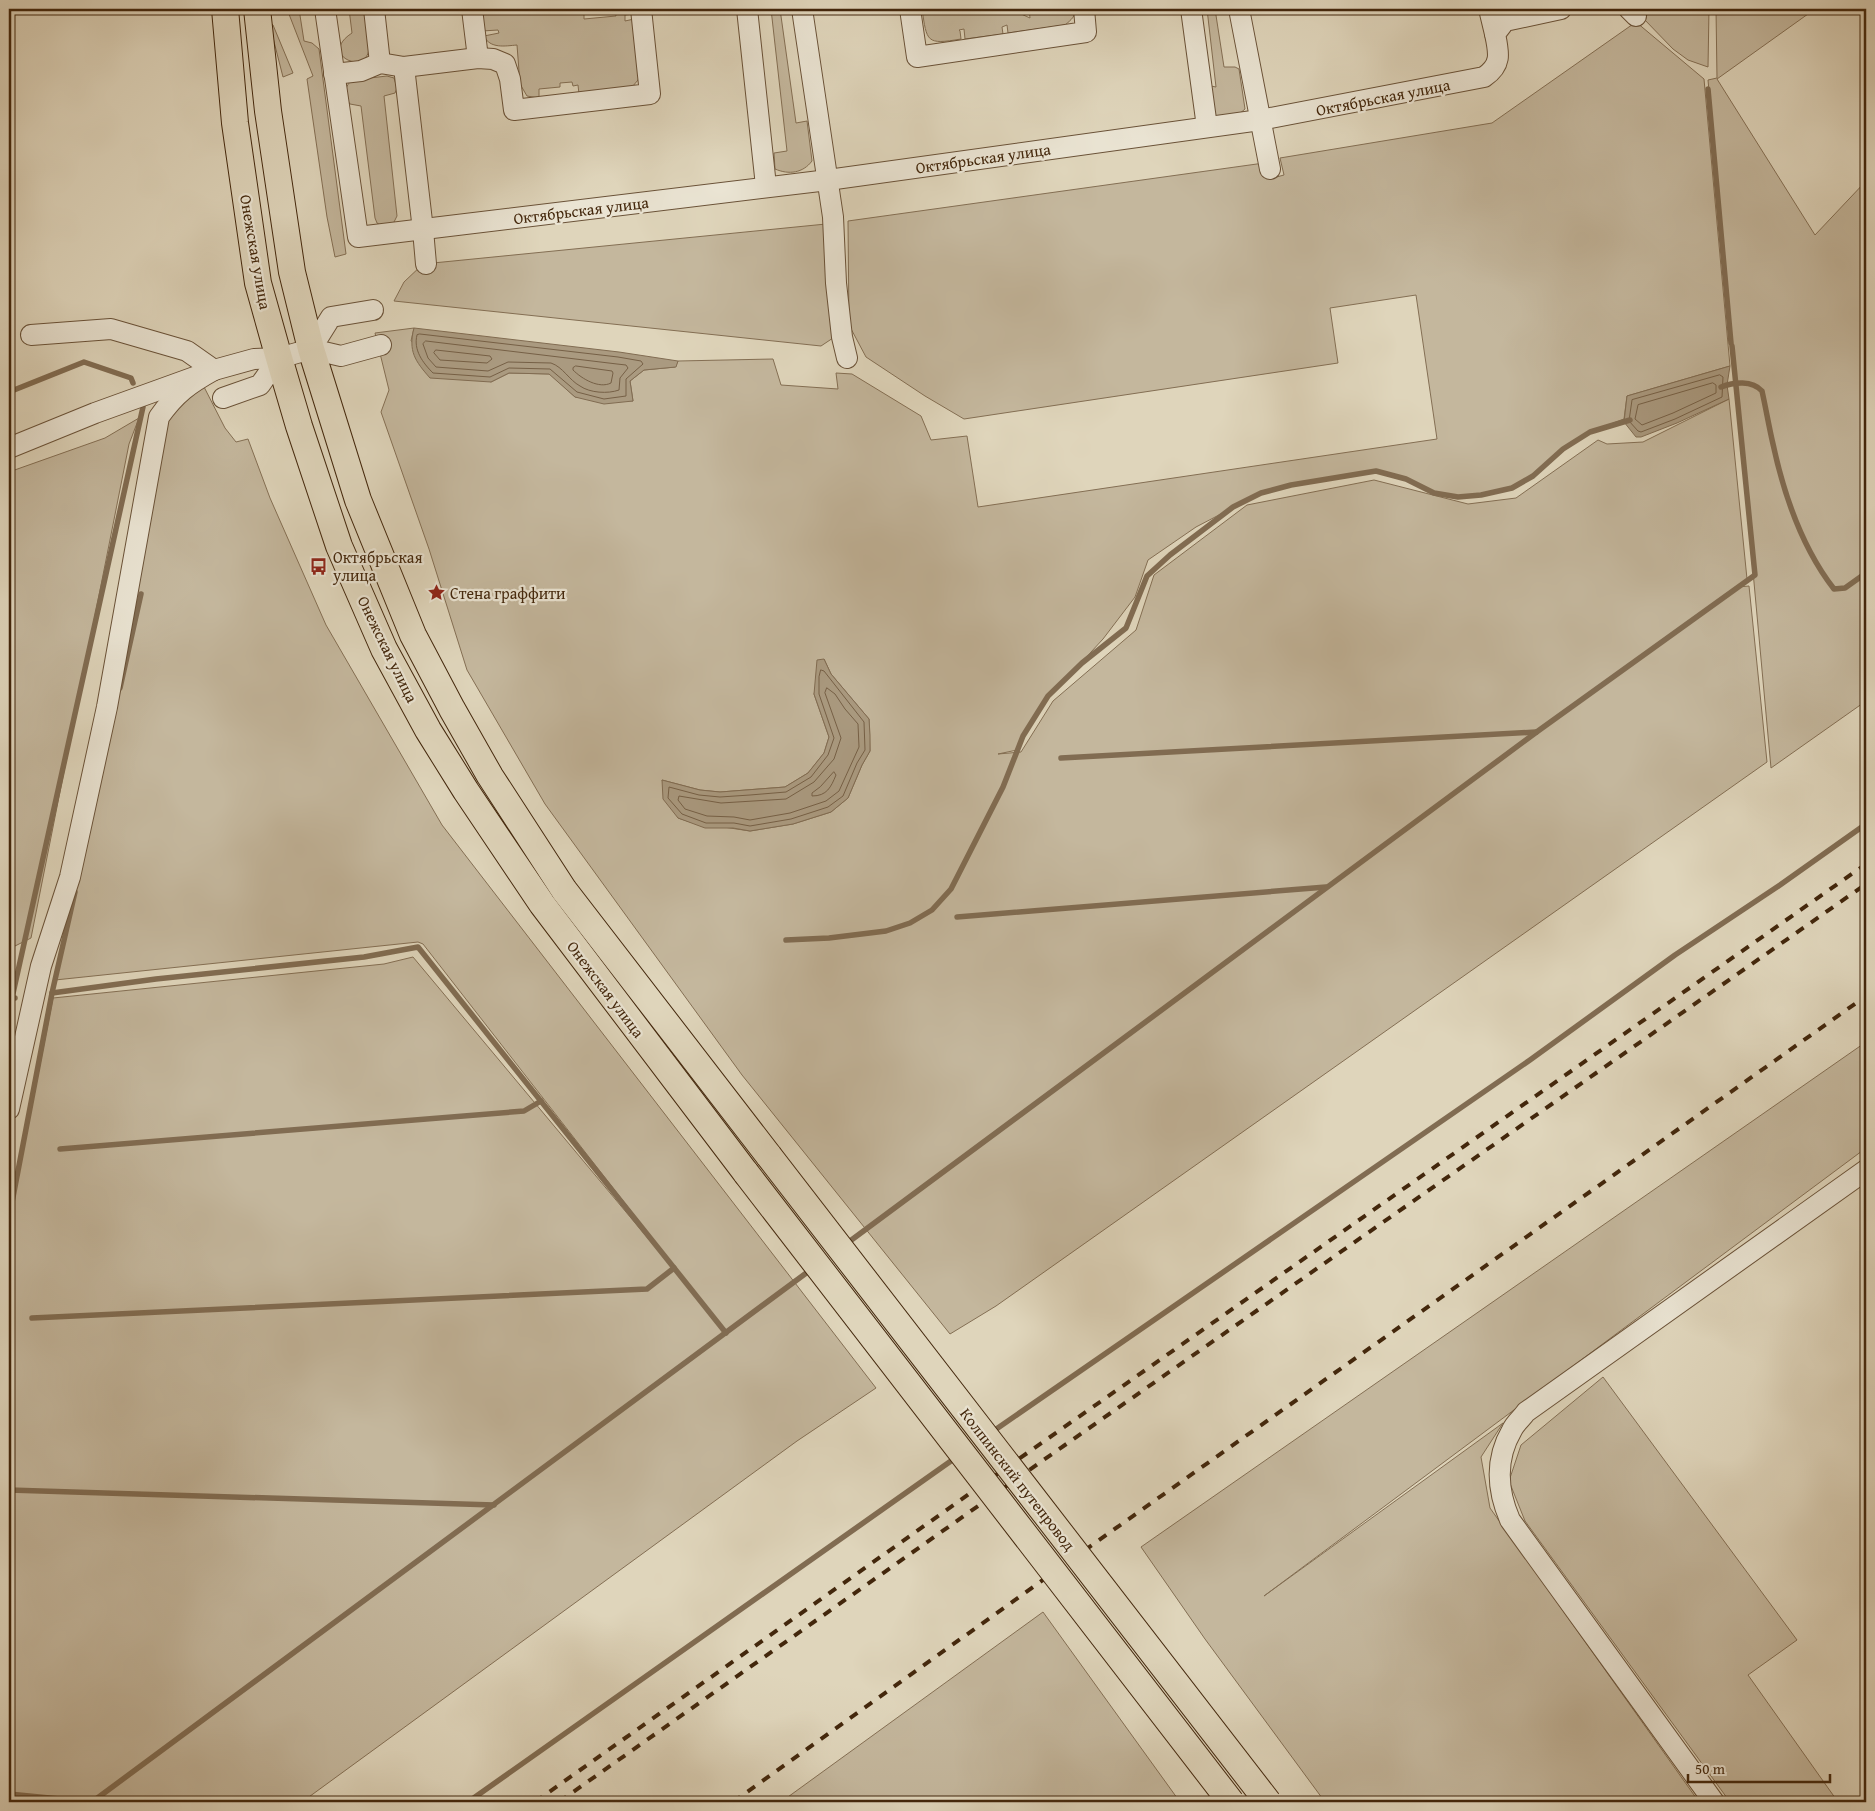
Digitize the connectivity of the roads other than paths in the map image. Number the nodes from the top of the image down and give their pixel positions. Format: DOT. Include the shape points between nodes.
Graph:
graph roads {
  1 [pos="225,9"];
  2 [pos="257,9"];
  3 [pos="325,9"];
  4 [pos="374,9"];
  5 [pos="472,9"];
  6 [pos="641,9"];
  7 [pos="748,9"];
  8 [pos="802,9"];
  9 [pos="910,9"];
  10 [pos="1084,9"];
  11 [pos="1192,9"];
  12 [pos="1239,9"];
  13 [pos="1489,9"];
  14 [pos="1561,9"];
  15 [pos="1496,34"];
  16 [pos="478,58"];
  17 [pos="380,63"];
  18 [pos="404,67"];
  19 [pos="334,74"];
  20 [pos="1260,120"];
  21 [pos="1207,127"];
  22 [pos="1270,169"];
  23 [pos="828,180"];
  24 [pos="766,186"];
  25 [pos="423,230"];
  26 [pos="426,264"];
  27 [pos="372,310"];
  28 [pos="31,334"];
  29 [pos="381,345"];
  30 [pos="311,349"];
  31 [pos="278,358"];
  32 [pos="847,358"];
  33 [pos="214,370"];
  34 [pos="223,398"];
  35 [pos="9,448"];
  36 [pos="9,1109"];
  37 [pos="769,1156"];
  38 [pos="1866,1170"];
  39 [pos="746,1173"];
  40 [pos="1231,1802"];
  41 [pos="1268,1802"];
  42 [pos="1714,1802"];
  1 -- 31 [label="main road, Онежская улица" via="235,123 258,283"];
  2 -- 30 [label="main road, Онежская улица" via="268,111 292,272"];
  3 -- 19 [label="street"];
  4 -- 17 [label="street"];
  5 -- 16 [label="street"];
  6 -- 16 [label="street" via="650,94 514,110 505,64"];
  7 -- 24 [label="street"];
  8 -- 23 [label="street"];
  9 -- 10 [label="street" via="917,57 1086,32"];
  11 -- 21 [label="street"];
  12 -- 20 [label="street"];
  13 -- 15 [label="street, Октябрьская улица"];
  14 -- 15 [label="street" via="1505,21"];
  15 -- 20 [label="street, Октябрьская улица" via="1497,63 1493,71 1484,77"];
  16 -- 18 [label="street"];
  17 -- 18 [label="street"];
  17 -- 19 [label="street" via="361,71"];
  18 -- 25 [label="street"];
  19 -- 25 [label="street, Октябрьская улица" via="358,238"];
  20 -- 21 [label="street, Октябрьская улица"];
  20 -- 22 [label="street"];
  21 -- 23 [label="street, Октябрьская улица"];
  23 -- 24 [label="street, Октябрьская улица"];
  23 -- 32 [label="street" via="836,283"];
  24 -- 25 [label="street, Октябрьская улица"];
  25 -- 26 [label="street"];
  27 -- 30 [label="street" via="331,317"];
  28 -- 33 [label="street" via="111,329 187,351"];
  29 -- 30 [label="street" via="341,356"];
  30 -- 31 [label="street"];
  30 -- 37 [label="main road, Онежская улица" via="358,500 413,635 490,776 564,890"];
  31 -- 33 [label="street" via="254,359"];
  31 -- 34 [label="street" via="260,385"];
  31 -- 39 [label="main road, Онежская улица" via="340,546 384,649 428,730 542,904"];
  33 -- 35 [label="street"];
  33 -- 36 [label="street" via="171,400 159,417 107,707 70,877 41,966"];
  37 -- 41 [label="main road, Колпинский путепровод, bridge"];
  38 -- 42 [label="street" via="1526,1412 1512,1430 1502,1452 1499,1487 1510,1520"];
  39 -- 40 [label="main road, Колпинский путепровод, bridge"];
}
